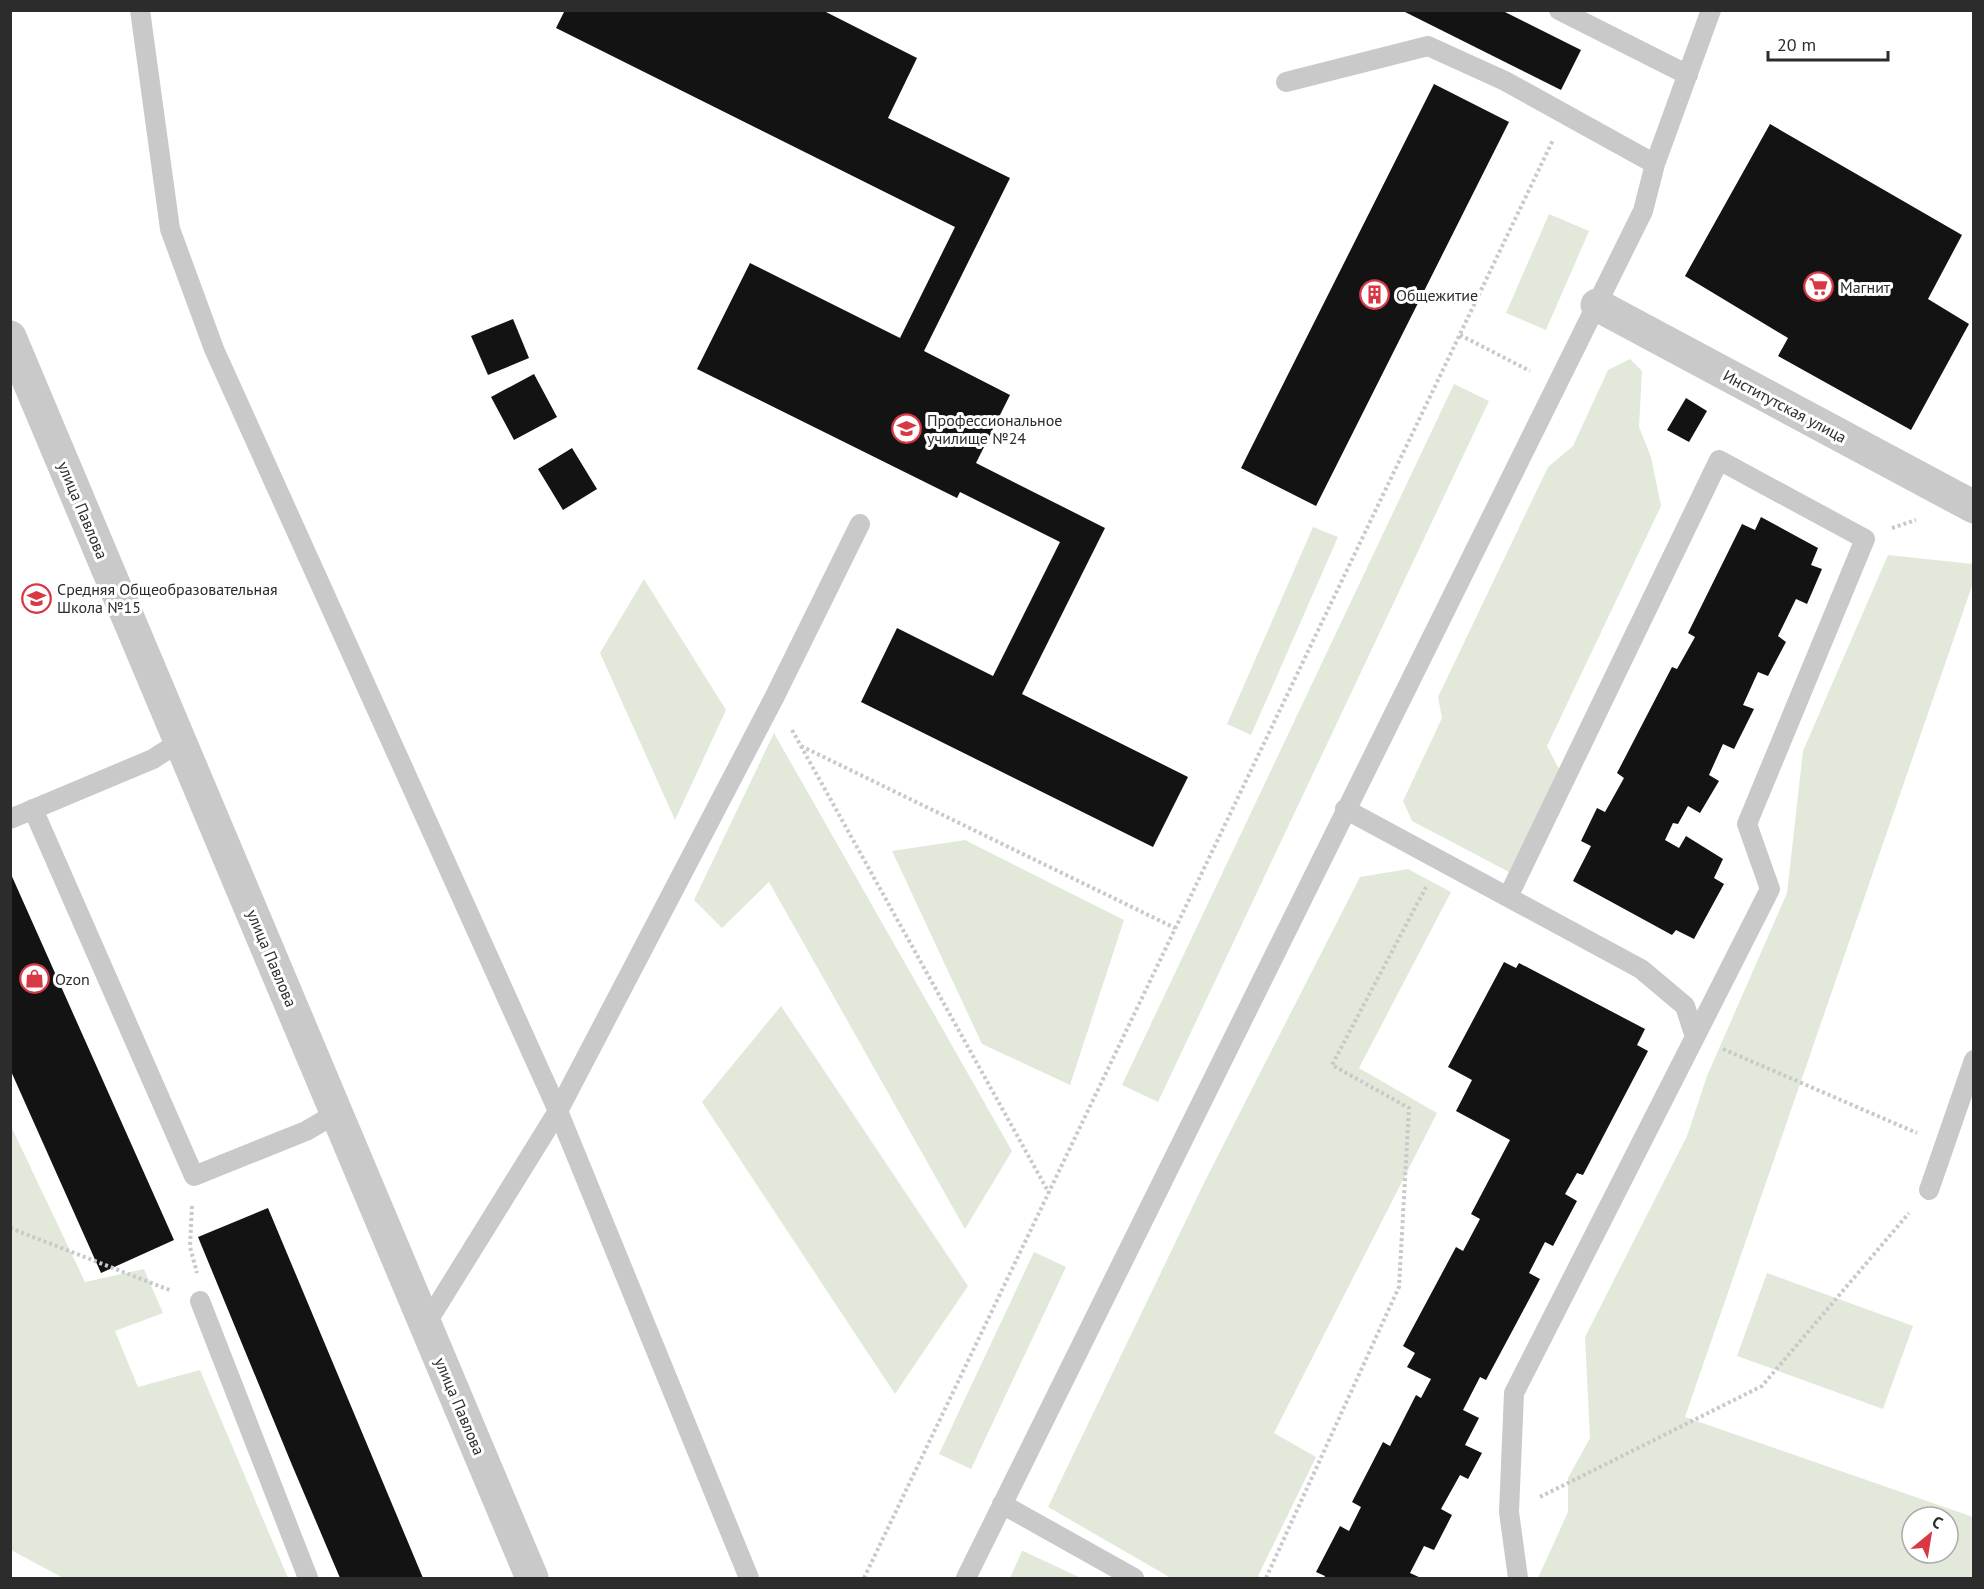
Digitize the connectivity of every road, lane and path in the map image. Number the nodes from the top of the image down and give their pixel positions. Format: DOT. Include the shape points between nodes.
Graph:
graph roads {
  1 [pos="140,10"];
  2 [pos="1558,10"];
  3 [pos="1711,10"];
  4 [pos="1688,75"];
  5 [pos="1286,82"];
  6 [pos="1565,115"];
  7 [pos="1655,164"];
  8 [pos="1597,305"];
  9 [pos="1460,335"];
  10 [pos="10,337"];
  11 [pos="1557,385"];
  12 [pos="1974,507"];
  13 [pos="860,524"];
  14 [pos="774,698"];
  15 [pos="181,741"];
  16 [pos="800,746"];
  17 [pos="33,809"];
  18 [pos="1345,809"];
  19 [pos="10,819"];
  20 [pos="1439,861"];
  21 [pos="1508,897"];
  22 [pos="1175,928"];
  23 [pos="1695,1036"];
  24 [pos="1974,1060"];
  25 [pos="558,1111"];
  26 [pos="337,1113"];
  27 [pos="1945,1146"];
  28 [pos="195,1176"];
  29 [pos="1929,1190"];
  30 [pos="1049,1193"];
  31 [pos="10,1228"];
  32 [pos="197,1273"];
  33 [pos="200,1301"];
  34 [pos="426,1324"];
  35 [pos="1002,1504"];
  36 [pos="1509,1512"];
  37 [pos="308,1578"];
  38 [pos="532,1578"];
  39 [pos="749,1578"];
  40 [pos="864,1578"];
  41 [pos="966,1578"];
  42 [pos="1134,1578"];
  43 [pos="1266,1578"];
  44 [pos="1518,1578"];
  1 -- 25 [label="lane" via="170,229 214,349"];
  2 -- 4 [label="lane"];
  3 -- 4 [label="lane"];
  4 -- 7 [label="lane"];
  5 -- 6 [label="lane" via="1428,46 1505,81"];
  6 -- 7 [label="lane"];
  6 -- 9 [label="path"];
  7 -- 8 [label="lane" via="1643,211"];
  8 -- 11 [label="lane"];
  8 -- 12 [label="street, Институтская улица"];
  9 -- 11 [label="path"];
  9 -- 22 [label="path"];
  10 -- 15 [label="street, улица Павлова"];
  11 -- 18 [label="lane"];
  13 -- 14 [label="lane"];
  14 -- 16 [label="path"];
  14 -- 25 [label="lane"];
  15 -- 17 [label="lane" via="153,759"];
  15 -- 26 [label="street, улица Павлова"];
  16 -- 22 [label="path"];
  16 -- 30 [label="path"];
  17 -- 19 [label="lane"];
  17 -- 28 [label="lane"];
  18 -- 20 [label="lane"];
  18 -- 35 [label="lane"];
  20 -- 21 [label="lane"];
  20 -- 43 [label="path" via="1332,1065 1408,1108 1399,1287"];
  21 -- 23 [label="lane" via="1641,969 1685,1006"];
  21 -- 23 [label="lane" via="1719,460 1865,538 1747,824 1770,889"];
  22 -- 30 [label="path"];
  23 -- 27 [label="path"];
  23 -- 36 [label="lane" via="1514,1393"];
  24 -- 27 [label="lane"];
  25 -- 34 [label="lane"];
  25 -- 39 [label="lane"];
  26 -- 28 [label="lane" via="306,1131"];
  26 -- 34 [label="street, улица Павлова"];
  27 -- 29 [label="lane"];
  28 -- 32 [label="path" via="190,1246"];
  29 -- 36 [label="path" via="1762,1386"];
  30 -- 40 [label="path"];
  31 -- 33 [label="path"];
  33 -- 37 [label="lane"];
  34 -- 38 [label="street, улица Павлова"];
  35 -- 41 [label="lane"];
  35 -- 42 [label="lane"];
  36 -- 44 [label="lane"];
}
